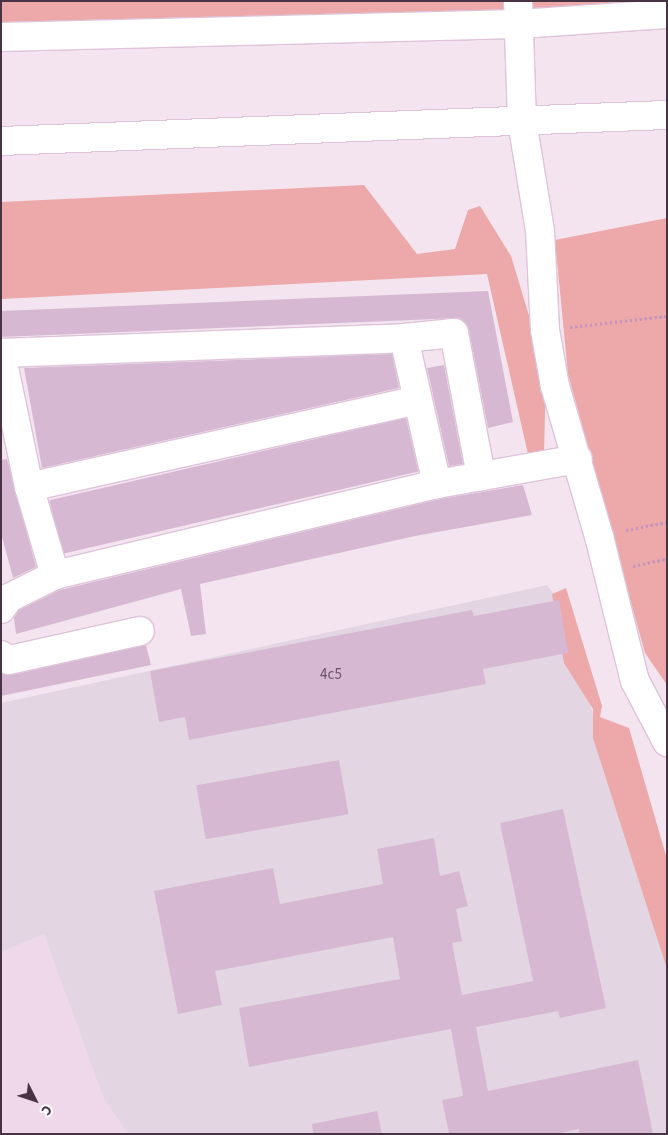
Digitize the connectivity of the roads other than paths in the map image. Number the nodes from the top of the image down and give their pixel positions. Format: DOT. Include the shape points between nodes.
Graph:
graph roads {
  1 [pos="518,12"];
  2 [pos="667,14"];
  3 [pos="1,37"];
  4 [pos="667,115"];
  5 [pos="522,121"];
  6 [pos="1,141"];
  7 [pos="404,338"];
  8 [pos="1,353"];
  9 [pos="417,400"];
  10 [pos="578,459"];
  11 [pos="481,476"];
  12 [pos="436,484"];
  13 [pos="29,488"];
  14 [pos="55,575"];
  15 [pos="1,609"];
  16 [pos="140,631"];
  17 [pos="1,655"];
  18 [pos="667,742"];
  1 -- 2 [label="street"];
  1 -- 3 [label="street"];
  1 -- 5 [label="street"];
  4 -- 5 [label="street"];
  5 -- 6 [label="street"];
  5 -- 10 [label="street" via="540,231 545,330 555,386"];
  7 -- 8 [label="street"];
  7 -- 9 [label="street"];
  7 -- 11 [label="street" via="454,333"];
  8 -- 13 [label="street"];
  9 -- 12 [label="street"];
  9 -- 13 [label="street"];
  10 -- 11 [label="street"];
  10 -- 18 [label="street" via="635,681"];
  11 -- 12 [label="street"];
  12 -- 14 [label="street"];
  13 -- 14 [label="street"];
  14 -- 15 [label="street" via="8,598"];
  16 -- 17 [label="street" via="8,660"];
}
